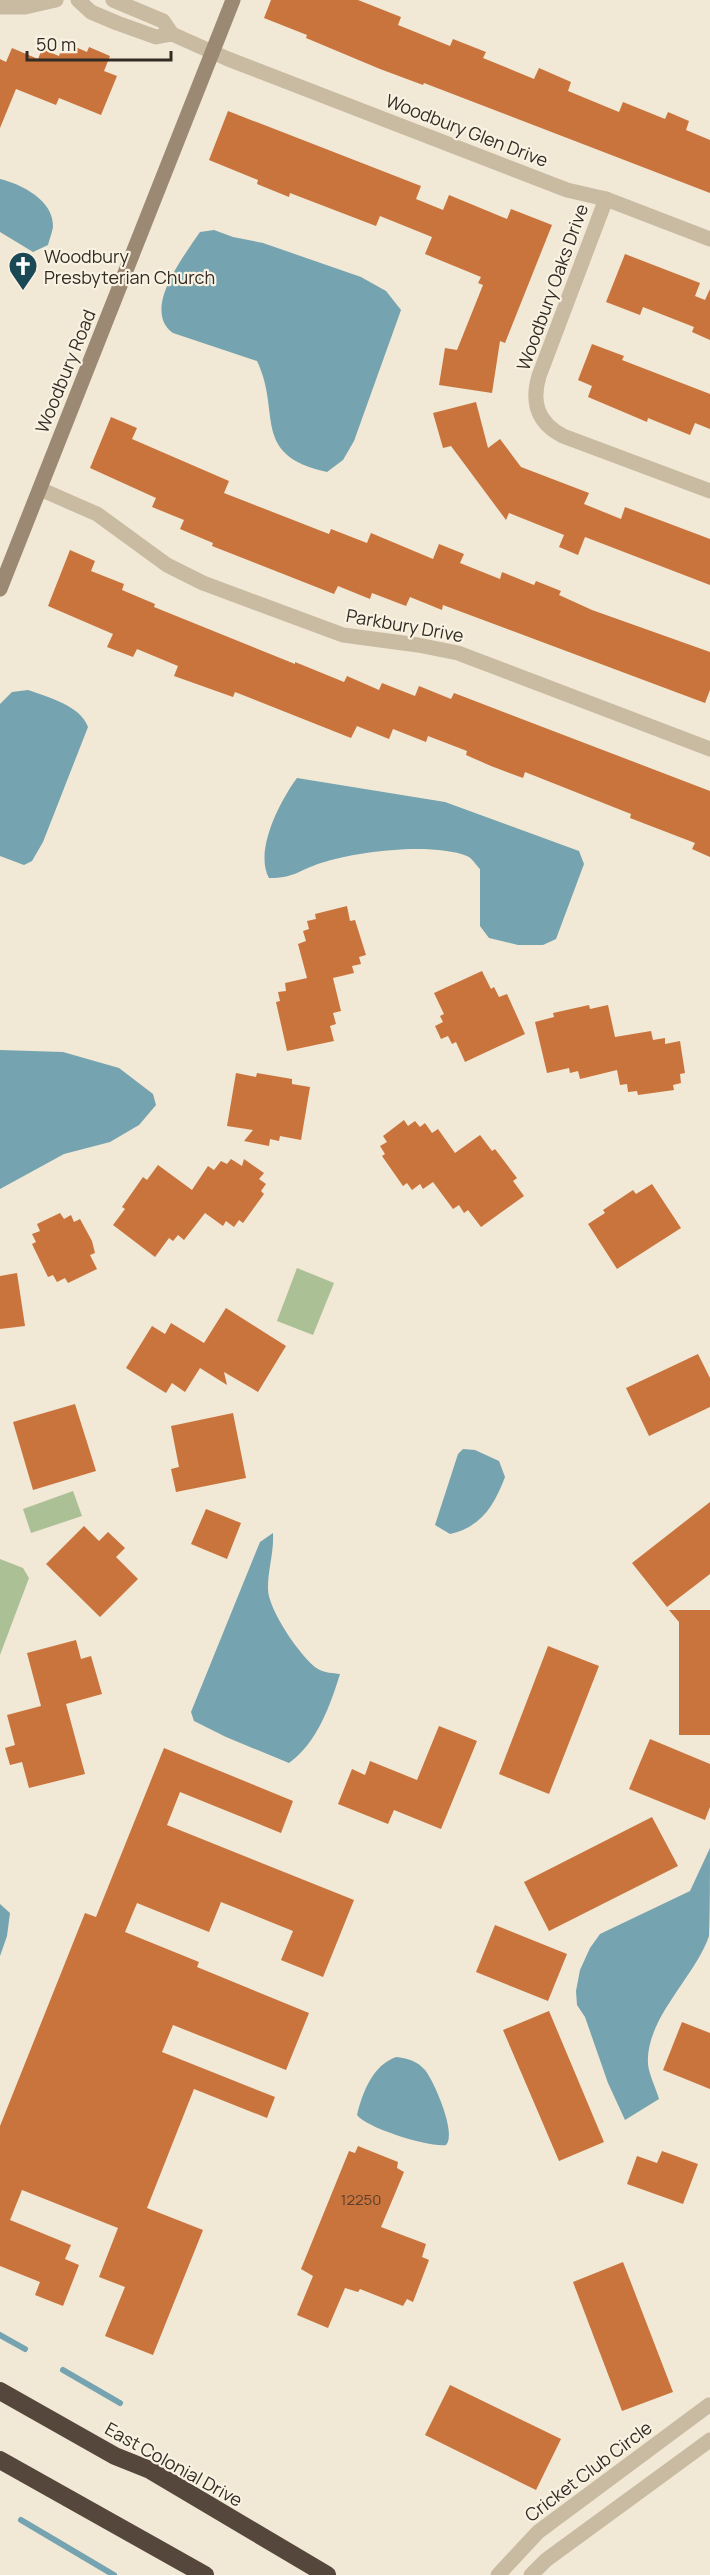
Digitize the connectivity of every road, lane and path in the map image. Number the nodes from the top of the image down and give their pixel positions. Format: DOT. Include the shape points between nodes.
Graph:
graph roads {
  1 [pos="56,0"];
  2 [pos="78,0"];
  3 [pos="113,0"];
  4 [pos="232,0"];
  5 [pos="0,7"];
  6 [pos="172,34"];
  7 [pos="213,52"];
  8 [pos="606,199"];
  9 [pos="710,239"];
  10 [pos="40,489"];
  11 [pos="710,491"];
  12 [pos="0,590"];
  13 [pos="710,749"];
  14 [pos="0,2391"];
  15 [pos="710,2405"];
  16 [pos="710,2440"];
  17 [pos="0,2460"];
  18 [pos="205,2575"];
  19 [pos="327,2575"];
  20 [pos="498,2575"];
  21 [pos="531,2575"];
  1 -- 5 [label="street" via="25,7"];
  2 -- 6 [label="street" via="99,16 149,35"];
  3 -- 6 [label="street" via="163,21"];
  4 -- 7 [label="street, Woodbury Road"];
  6 -- 7 [label="street, Woodbury Glen Drive"];
  7 -- 8 [label="street, Woodbury Glen Drive" via="567,190"];
  7 -- 10 [label="street, Woodbury Road"];
  8 -- 9 [label="street, Woodbury Glen Drive"];
  8 -- 11 [label="street, Woodbury Oaks Drive" via="539,376 537,409 547,425 563,436"];
  10 -- 12 [label="street, Woodbury Road"];
  10 -- 13 [label="street, Parkbury Drive" via="97,514 167,565 203,583 343,635 439,648 477,659"];
  14 -- 19 [label="highway, East Colonial Drive" via="115,2456 150,2470"];
  15 -- 20 [label="street, Cricket Club Circle" via="538,2532"];
  16 -- 21 [label="street"];
  17 -- 18 [label="highway"];
}
